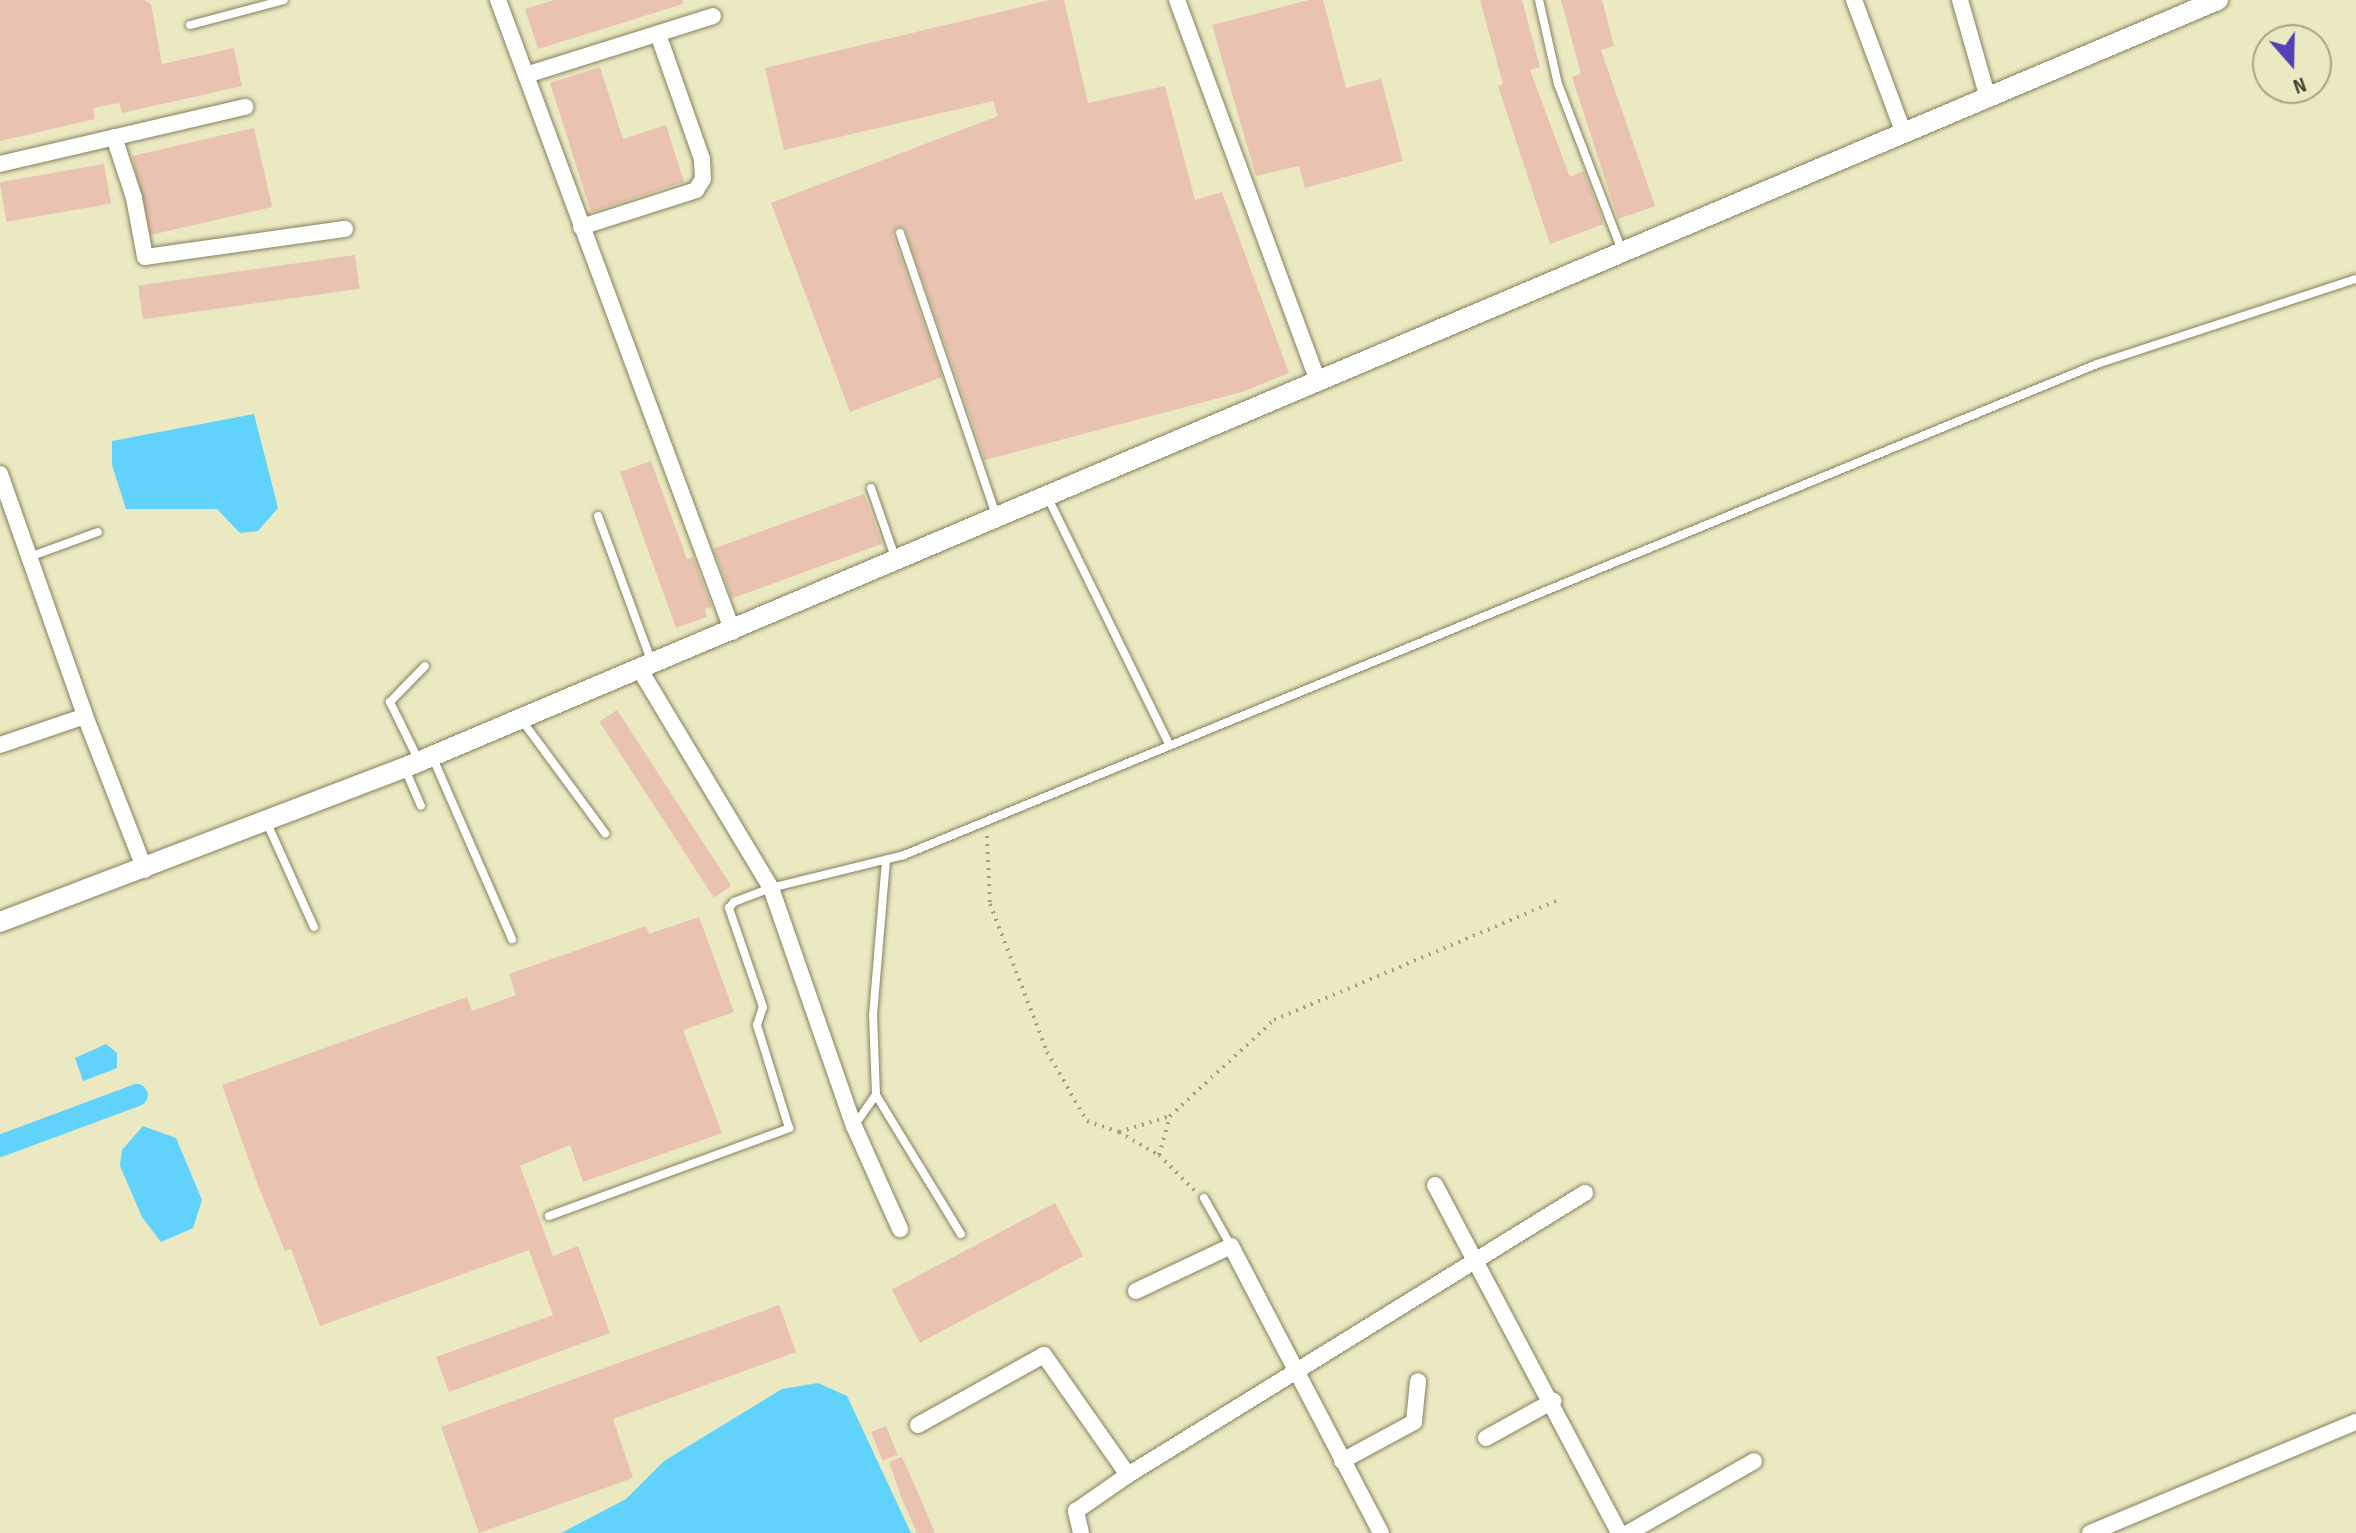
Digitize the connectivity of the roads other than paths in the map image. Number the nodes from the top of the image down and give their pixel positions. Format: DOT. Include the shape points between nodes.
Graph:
graph roads {
  1 [pos="284,0"];
  2 [pos="498,0"];
  3 [pos="1177,0"];
  4 [pos="1539,0"];
  5 [pos="1854,0"];
  6 [pos="1960,0"];
  7 [pos="2218,0"];
  8 [pos="713,16"];
  9 [pos="190,25"];
  10 [pos="658,34"];
  11 [pos="526,75"];
  12 [pos="1988,98"];
  13 [pos="245,107"];
  14 [pos="1904,134"];
  15 [pos="114,137"];
  16 [pos="0,164"];
  17 [pos="581,227"];
  18 [pos="345,229"];
  19 [pos="900,233"];
  20 [pos="1623,253"];
  21 [pos="2356,279"];
  22 [pos="1319,383"];
  23 [pos="0,474"];
  24 [pos="871,488"];
  25 [pos="1048,498"];
  26 [pos="598,516"];
  27 [pos="997,519"];
  28 [pos="98,532"];
  29 [pos="32,556"];
  30 [pos="896,562"];
  31 [pos="733,632"];
  32 [pos="425,666"];
  33 [pos="646,667"];
  34 [pos="85,716"];
  35 [pos="521,718"];
  36 [pos="1169,744"];
  37 [pos="0,745"];
  38 [pos="419,762"];
  39 [pos="421,806"];
  40 [pos="266,822"];
  41 [pos="605,833"];
  42 [pos="886,860"];
  43 [pos="145,870"];
  44 [pos="771,888"];
  45 [pos="0,922"];
  46 [pos="314,927"];
  47 [pos="512,939"];
  48 [pos="876,1095"];
  49 [pos="854,1126"];
  50 [pos="1435,1185"];
  51 [pos="1585,1193"];
  52 [pos="1204,1198"];
  53 [pos="549,1216"];
  54 [pos="900,1229"];
  55 [pos="961,1234"];
  56 [pos="1231,1246"];
  57 [pos="1472,1260"];
  58 [pos="1136,1291"];
  59 [pos="1296,1370"];
  60 [pos="1418,1381"];
  61 [pos="1553,1401"];
  62 [pos="2356,1422"];
  63 [pos="918,1425"];
  64 [pos="1486,1438"];
  65 [pos="1342,1461"];
  66 [pos="1754,1461"];
  67 [pos="1128,1475"];
  68 [pos="1081,1533"];
  69 [pos="1381,1533"];
  70 [pos="1619,1533"];
  71 [pos="1628,1533"];
  72 [pos="2090,1533"];
  1 -- 9 [label="lane"];
  2 -- 11 [label="street"];
  3 -- 22 [label="street"];
  4 -- 20 [label="lane" via="1558,84"];
  5 -- 14 [label="street"];
  6 -- 12 [label="street"];
  7 -- 12 [label="street"];
  8 -- 10 [label="street"];
  10 -- 11 [label="street"];
  10 -- 17 [label="street" via="702,159 703,179 696,190"];
  11 -- 17 [label="street"];
  12 -- 14 [label="street"];
  13 -- 15 [label="street"];
  14 -- 20 [label="street"];
  15 -- 16 [label="street"];
  15 -- 18 [label="street" via="134,198 145,257"];
  17 -- 31 [label="street"];
  19 -- 27 [label="lane"];
  20 -- 22 [label="street"];
  21 -- 36 [label="lane" via="2097,364"];
  22 -- 25 [label="street"];
  23 -- 29 [label="street"];
  24 -- 30 [label="lane"];
  25 -- 27 [label="street"];
  25 -- 36 [label="lane"];
  26 -- 33 [label="lane"];
  27 -- 30 [label="street"];
  28 -- 29 [label="lane"];
  29 -- 34 [label="street"];
  30 -- 31 [label="street"];
  31 -- 33 [label="street"];
  32 -- 38 [label="lane" via="390,702"];
  33 -- 35 [label="street"];
  33 -- 44 [label="street"];
  34 -- 37 [label="street"];
  34 -- 43 [label="street"];
  35 -- 38 [label="street"];
  35 -- 41 [label="lane"];
  36 -- 42 [label="lane"];
  38 -- 39 [label="lane"];
  38 -- 40 [label="street"];
  38 -- 47 [label="lane"];
  40 -- 43 [label="street"];
  40 -- 46 [label="lane"];
  42 -- 44 [label="lane"];
  42 -- 48 [label="lane" via="873,1015"];
  43 -- 45 [label="street"];
  44 -- 49 [label="street"];
  44 -- 53 [label="lane" via="729,908 763,1007 757,1025 789,1128"];
  48 -- 49 [label="lane"];
  48 -- 55 [label="lane"];
  49 -- 54 [label="street"];
  50 -- 57 [label="street"];
  51 -- 57 [label="street"];
  52 -- 56 [label="lane"];
  56 -- 58 [label="street"];
  56 -- 59 [label="street"];
  57 -- 59 [label="street"];
  57 -- 61 [label="street"];
  59 -- 65 [label="street"];
  59 -- 67 [label="street"];
  60 -- 65 [label="street" via="1414,1422"];
  61 -- 64 [label="street"];
  61 -- 70 [label="street"];
  62 -- 72 [label="street"];
  63 -- 67 [label="street" via="1044,1355"];
  65 -- 69 [label="street"];
  66 -- 71 [label="street"];
  67 -- 68 [label="street" via="1076,1511"];
}
